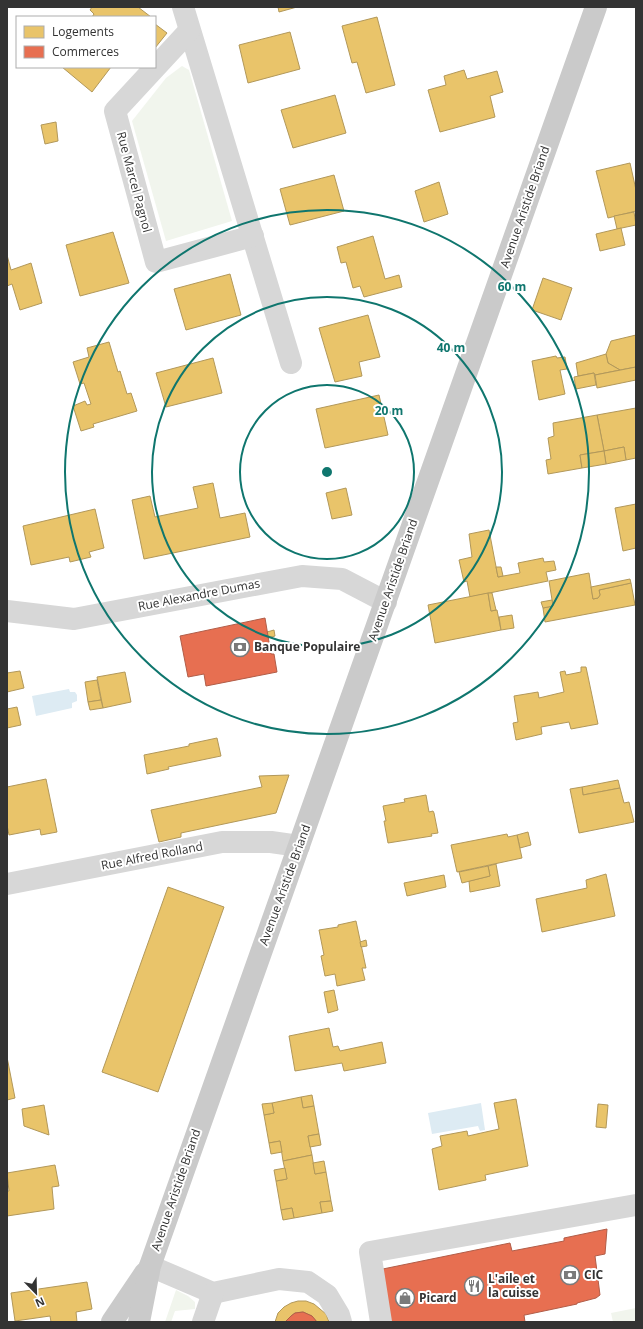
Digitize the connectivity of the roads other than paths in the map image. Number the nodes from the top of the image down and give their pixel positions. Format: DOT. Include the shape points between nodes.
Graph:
graph roads {
  1 [pos="183,7"];
  2 [pos="596,7"];
  3 [pos="190,31"];
  4 [pos="156,67"];
  5 [pos="155,68"];
  6 [pos="253,236"];
  7 [pos="290,363"];
  8 [pos="386,602"];
  9 [pos="7,611"];
  10 [pos="299,846"];
  11 [pos="7,884"];
  12 [pos="636,1205"];
  13 [pos="150,1266"];
  14 [pos="213,1293"];
  15 [pos="112,1322"];
  16 [pos="139,1322"];
  17 [pos="203,1322"];
  18 [pos="341,1322"];
  19 [pos="382,1322"];
  1 -- 3 [label="street"];
  2 -- 8 [label="main road, Avenue Aristide Briand"];
  3 -- 4 [label="street, Rue Marcel Pagnol"];
  3 -- 6 [label="street"];
  5 -- 6 [label="street, Rue Marcel Pagnol" via="115,111 156,262"];
  6 -- 7 [label="street"];
  8 -- 9 [label="street, Rue Alexandre Dumas" via="342,579 302,576 74,619"];
  8 -- 10 [label="main road, Avenue Aristide Briand"];
  10 -- 11 [label="street, Rue Alfred Rolland" via="271,842 222,842"];
  10 -- 13 [label="main road, Avenue Aristide Briand"];
  12 -- 19 [label="street" via="370,1252"];
  13 -- 14 [label="street"];
  13 -- 15 [label="main road, Avenue Aristide Briand"];
  13 -- 16 [label="main road, Avenue Aristide Briand"];
  14 -- 17 [label="street"];
  14 -- 18 [label="street" via="279,1279 308,1282 327,1295"];
}
